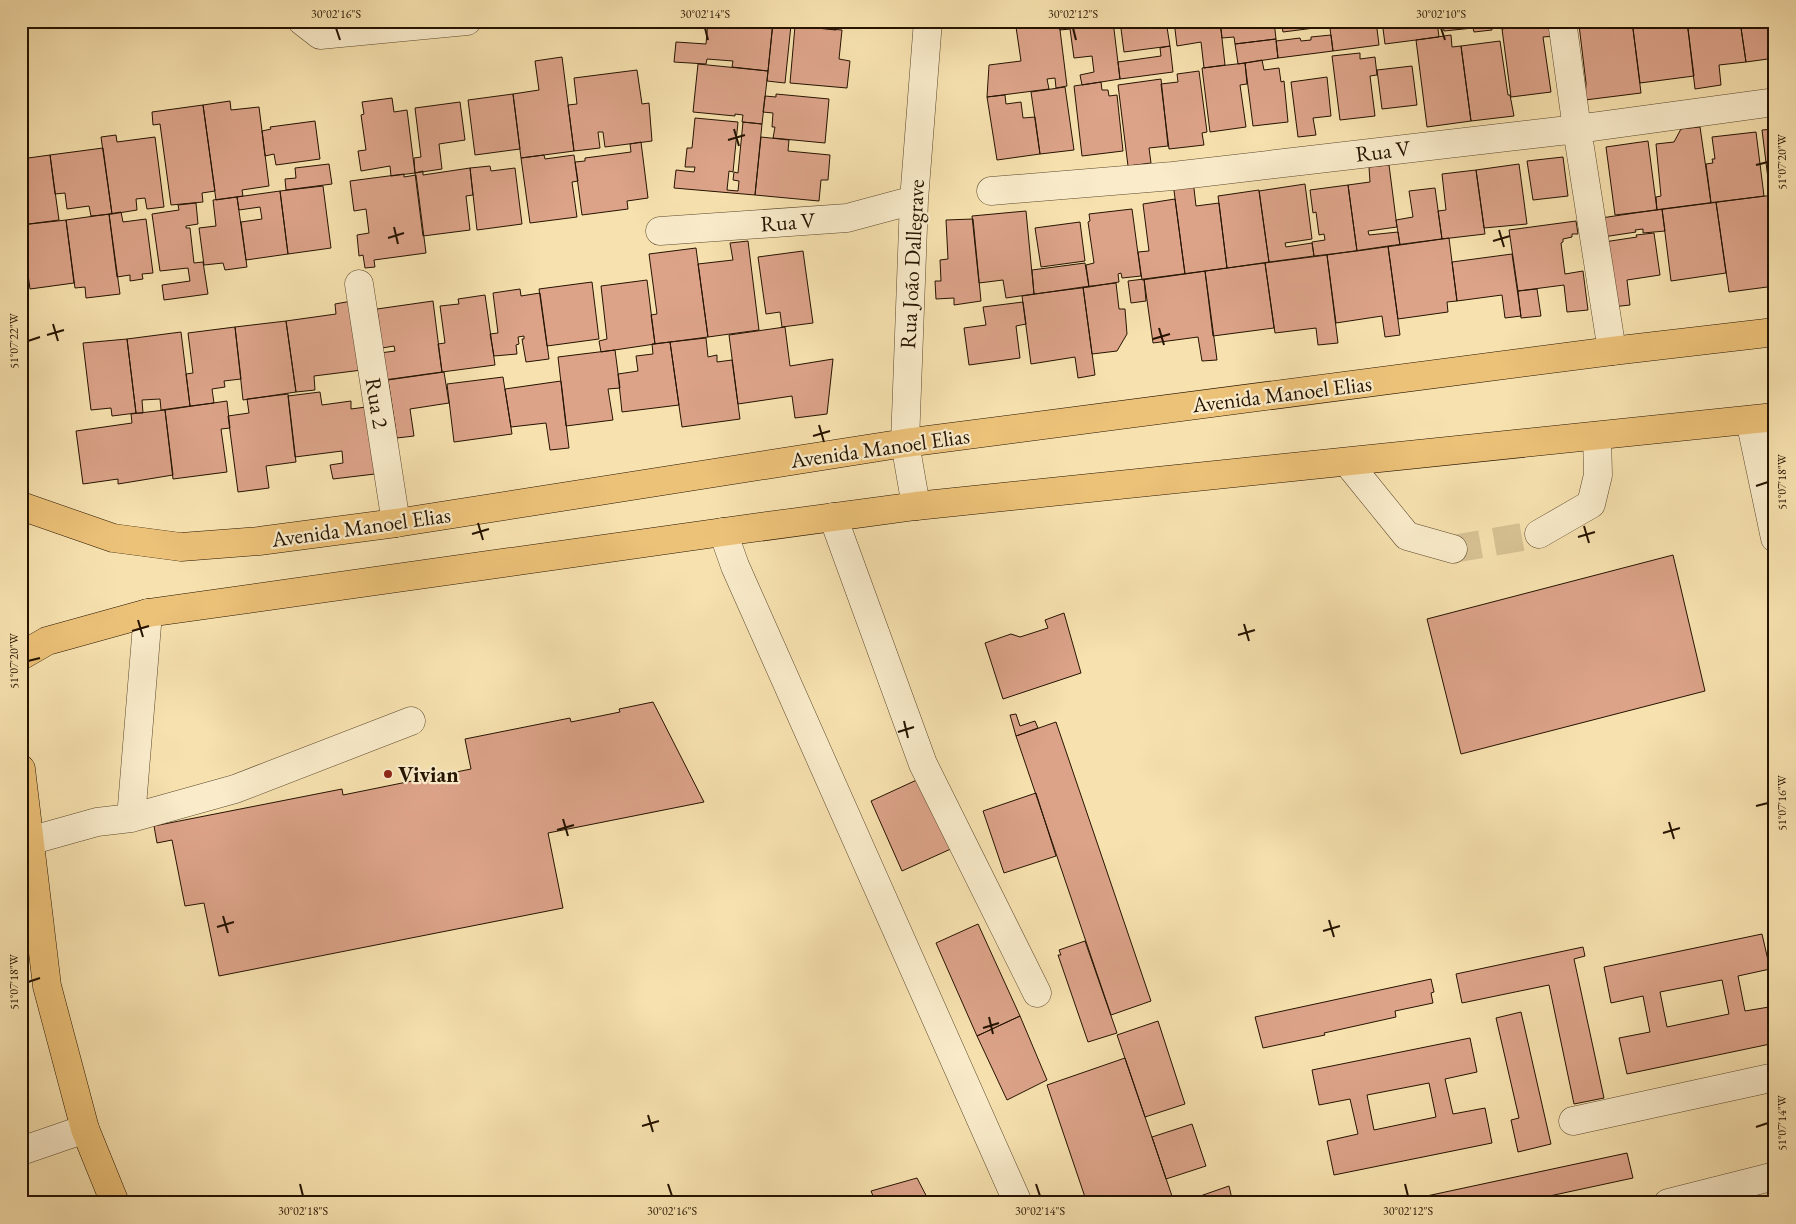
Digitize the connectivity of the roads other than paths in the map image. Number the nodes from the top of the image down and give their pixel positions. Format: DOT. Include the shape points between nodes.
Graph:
graph roads {
  1 [pos="467,21"];
  2 [pos="928,21"];
  3 [pos="1562,21"];
  4 [pos="311,28"];
  5 [pos="1775,102"];
  6 [pos="1577,129"];
  7 [pos="990,192"];
  8 [pos="914,200"];
  9 [pos="660,231"];
  10 [pos="359,284"];
  11 [pos="1775,332"];
  12 [pos="1612,351"];
  13 [pos="1762,418"];
  14 [pos="1597,436"];
  15 [pos="905,443"];
  16 [pos="1347,462"];
  17 [pos="21,506"];
  18 [pos="916,506"];
  19 [pos="833,517"];
  20 [pos="396,523"];
  21 [pos="723,532"];
  22 [pos="1539,534"];
  23 [pos="1775,538"];
  24 [pos="1453,548"];
  25 [pos="148,613"];
  26 [pos="21,656"];
  27 [pos="411,721"];
  28 [pos="21,769"];
  29 [pos="131,818"];
  30 [pos="25,844"];
  31 [pos="21,944"];
  32 [pos="46,986"];
  33 [pos="1037,993"];
  34 [pos="1775,1077"];
  35 [pos="1573,1121"];
  36 [pos="86,1129"];
  37 [pos="21,1151"];
  38 [pos="1775,1176"];
  39 [pos="115,1203"];
  40 [pos="1018,1203"];
  41 [pos="1668,1203"];
  1 -- 4 [label="street"];
  2 -- 8 [label="street, Rua João Dallegrave"];
  3 -- 6 [label="street"];
  5 -- 6 [label="street, Rua V"];
  6 -- 7 [label="street, Rua V" via="1173,176"];
  6 -- 12 [label="street"];
  8 -- 9 [label="street, Rua V" via="847,218"];
  8 -- 15 [label="street, Rua João Dallegrave"];
  10 -- 20 [label="street, Rua 2"];
  11 -- 12 [label="main road, Avenida Manoel Elias"];
  12 -- 15 [label="main road, Avenida Manoel Elias"];
  13 -- 14 [label="main road"];
  13 -- 23 [label="street"];
  14 -- 16 [label="main road"];
  14 -- 22 [label="street" via="1598,475 1591,504"];
  15 -- 18 [label="street, Rua João Dallegrave"];
  15 -- 20 [label="main road, Avenida Manoel Elias"];
  16 -- 18 [label="main road"];
  16 -- 24 [label="street" via="1407,536"];
  17 -- 20 [label="main road, Avenida Manoel Elias" via="113,538 181,547 259,541"];
  18 -- 19 [label="main road"];
  19 -- 21 [label="main road"];
  19 -- 33 [label="street" via="924,764"];
  21 -- 25 [label="main road"];
  21 -- 40 [label="street" via="739,575"];
  25 -- 26 [label="main road" via="48,641"];
  25 -- 29 [label="street"];
  27 -- 29 [label="street" via="235,789"];
  28 -- 30 [label="main road"];
  29 -- 30 [label="street" via="97,822"];
  30 -- 32 [label="main road"];
  31 -- 32 [label="main road"];
  32 -- 36 [label="main road"];
  34 -- 35 [label="street"];
  36 -- 37 [label="street"];
  36 -- 39 [label="main road"];
  38 -- 41 [label="street"];
}
